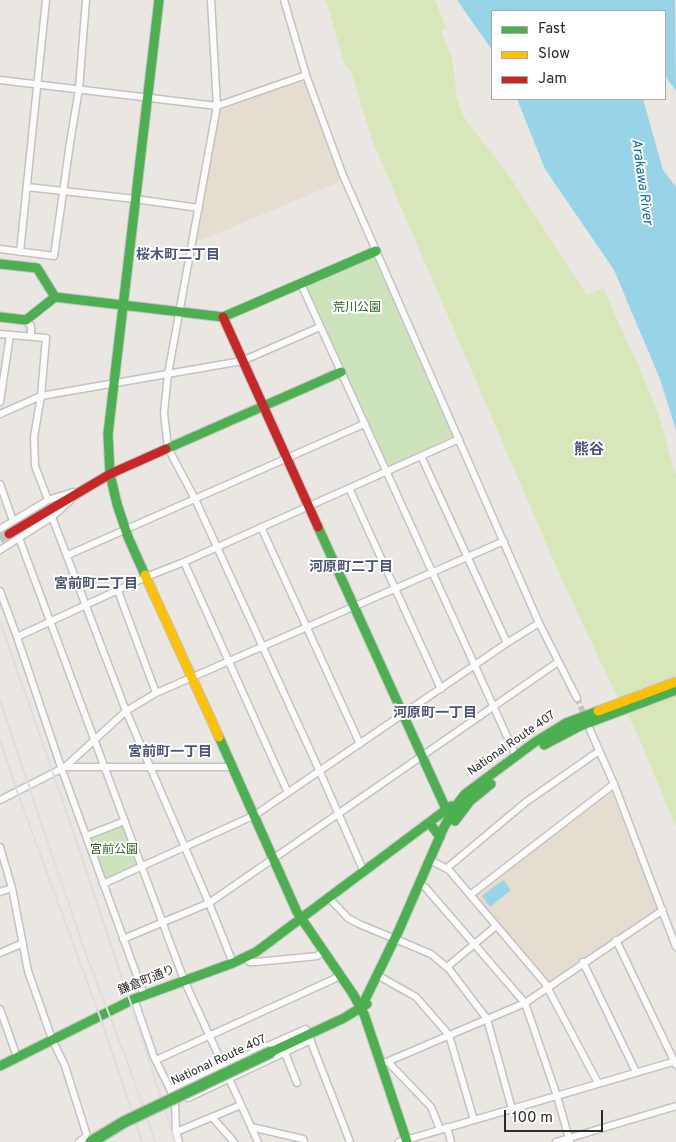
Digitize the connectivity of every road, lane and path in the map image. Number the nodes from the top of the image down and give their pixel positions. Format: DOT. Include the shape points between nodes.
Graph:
graph roads {
  1 [pos="46,0"];
  2 [pos="86,0"];
  3 [pos="159,0"];
  4 [pos="211,0"];
  5 [pos="284,0"];
  6 [pos="306,75"];
  7 [pos="0,80"];
  8 [pos="37,84"];
  9 [pos="79,89"];
  10 [pos="147,98"];
  11 [pos="217,106"];
  12 [pos="27,187"];
  13 [pos="64,191"];
  14 [pos="135,199"];
  15 [pos="199,208"];
  16 [pos="0,249"];
  17 [pos="376,251"];
  18 [pos="20,252"];
  19 [pos="38,254"];
  20 [pos="0,264"];
  21 [pos="37,268"];
  22 [pos="301,284"];
  23 [pos="55,297"];
  24 [pos="122,306"];
  25 [pos="179,313"];
  26 [pos="0,317"];
  27 [pos="223,317"];
  28 [pos="26,320"];
  29 [pos="320,327"];
  30 [pos="0,334"];
  31 [pos="10,335"];
  32 [pos="31,336"];
  33 [pos="242,361"];
  34 [pos="341,372"];
  35 [pos="168,374"];
  36 [pos="113,384"];
  37 [pos="42,396"];
  38 [pos="0,402"];
  39 [pos="262,406"];
  40 [pos="0,414"];
  41 [pos="364,424"];
  42 [pos="459,439"];
  43 [pos="168,448"];
  44 [pos="421,456"];
  45 [pos="286,458"];
  46 [pos="386,471"];
  47 [pos="110,474"];
  48 [pos="0,484"];
  49 [pos="349,488"];
  50 [pos="84,489"];
  51 [pos="195,498"];
  52 [pos="48,500"];
  53 [pos="308,506"];
  54 [pos="52,516"];
  55 [pos="13,521"];
  56 [pos="261,527"];
  57 [pos="126,528"];
  58 [pos="9,534"];
  59 [pos="504,541"];
  60 [pos="217,546"];
  61 [pos="0,550"];
  62 [pos="68,555"];
  63 [pos="468,557"];
  64 [pos="184,562"];
  65 [pos="432,572"];
  66 [pos="146,577"];
  67 [pos="395,588"];
  68 [pos="0,591"];
  69 [pos="118,591"];
  70 [pos="87,605"];
  71 [pos="354,607"];
  72 [pos="51,622"];
  73 [pos="539,623"];
  74 [pos="307,627"];
  75 [pos="17,637"];
  76 [pos="508,643"];
  77 [pos="262,647"];
  78 [pos="228,662"];
  79 [pos="558,662"];
  80 [pos="474,666"];
  81 [pos="192,678"];
  82 [pos="676,682"];
  83 [pos="441,689"];
  84 [pos="676,690"];
  85 [pos="156,694"];
  86 [pos="577,698"];
  87 [pos="492,707"];
  88 [pos="612,709"];
  89 [pos="126,711"];
  90 [pos="403,714"];
  91 [pos="590,730"];
  92 [pos="94,739"];
  93 [pos="360,744"];
  94 [pos="600,751"];
  95 [pos="530,754"];
  96 [pos="421,755"];
  97 [pos="516,756"];
  98 [pos="232,765"];
  99 [pos="105,767"];
  100 [pos="150,767"];
  101 [pos="63,768"];
  102 [pos="320,772"];
  103 [pos="614,784"];
  104 [pos="288,793"];
  105 [pos="0,800"];
  106 [pos="452,811"];
  107 [pos="337,814"];
  108 [pos="255,815"];
  109 [pos="125,821"];
  110 [pos="427,827"];
  111 [pos="86,836"];
  112 [pos="440,837"];
  113 [pos="0,847"];
  114 [pos="184,847"];
  115 [pos="1,856"];
  116 [pos="274,858"];
  117 [pos="433,861"];
  118 [pos="142,866"];
  119 [pos="447,868"];
  120 [pos="364,872"];
  121 [pos="103,884"];
  122 [pos="422,886"];
  123 [pos="12,888"];
  124 [pos="0,892"];
  125 [pos="470,895"];
  126 [pos="329,898"];
  127 [pos="209,903"];
  128 [pos="663,910"];
  129 [pos="302,919"];
  130 [pos="162,923"];
  131 [pos="496,926"];
  132 [pos="123,939"];
  133 [pos="397,940"];
  134 [pos="616,940"];
  135 [pos="23,943"];
  136 [pos="474,944"];
  137 [pos="676,947"];
  138 [pos="324,951"];
  139 [pos="0,953"];
  140 [pos="246,957"];
  141 [pos="583,962"];
  142 [pos="232,963"];
  143 [pos="447,967"];
  144 [pos="340,975"];
  145 [pos="380,977"];
  146 [pos="184,980"];
  147 [pos="547,987"];
  148 [pos="139,997"];
  149 [pos="525,1003"];
  150 [pos="361,1008"];
  151 [pos="0,1010"];
  152 [pos="487,1019"];
  153 [pos="449,1035"];
  154 [pos="209,1036"];
  155 [pos="310,1037"];
  156 [pos="52,1039"];
  157 [pos="285,1053"];
  158 [pos="17,1057"];
  159 [pos="156,1060"];
  160 [pos="385,1063"];
  161 [pos="676,1063"];
  162 [pos="0,1066"];
  163 [pos="223,1066"];
  164 [pos="636,1072"];
  165 [pos="229,1079"];
  166 [pos="297,1083"];
  167 [pos="598,1083"];
  168 [pos="170,1089"];
  169 [pos="557,1096"];
  170 [pos="175,1104"];
  171 [pos="241,1105"];
  172 [pos="676,1106"];
  173 [pos="512,1109"];
  174 [pos="212,1117"];
  175 [pos="474,1120"];
  176 [pos="251,1127"];
  177 [pos="443,1128"];
  178 [pos="176,1132"];
  179 [pos="89,1140"];
  180 [pos="569,1140"];
  181 [pos="404,1141"];
  182 [pos="79,1142"];
  183 [pos="179,1142"];
  184 [pos="234,1142"];
  185 [pos="258,1142"];
  186 [pos="304,1142"];
  187 [pos="350,1142"];
  188 [pos="451,1142"];
  189 [pos="556,1142"];
  1 -- 8 [label="street"];
  2 -- 9 [label="street"];
  3 -- 10 [label="main road"];
  4 -- 11 [label="street"];
  5 -- 6 [label="street"];
  6 -- 11 [label="street"];
  6 -- 17 [label="street" via="342,173"];
  7 -- 8 [label="street"];
  8 -- 9 [label="street"];
  8 -- 12 [label="street"];
  9 -- 10 [label="street"];
  9 -- 13 [label="street"];
  10 -- 11 [label="street"];
  10 -- 14 [label="main road"];
  11 -- 15 [label="street"];
  12 -- 13 [label="street"];
  12 -- 18 [label="street"];
  13 -- 14 [label="street"];
  13 -- 19 [label="street" via="54,256"];
  14 -- 15 [label="street"];
  14 -- 24 [label="main road"];
  15 -- 25 [label="street"];
  16 -- 18 [label="street"];
  17 -- 22 [label="main road"];
  17 -- 42 [label="street"];
  18 -- 19 [label="street"];
  19 -- 21 [label="street"];
  20 -- 21 [label="main road"];
  21 -- 23 [label="main road"];
  22 -- 27 [label="main road"];
  22 -- 29 [label="street"];
  23 -- 24 [label="main road"];
  23 -- 28 [label="main road"];
  24 -- 25 [label="main road"];
  24 -- 36 [label="main road"];
  25 -- 27 [label="main road"];
  25 -- 35 [label="street"];
  26 -- 28 [label="main road"];
  27 -- 33 [label="main road"];
  28 -- 32 [label="street" via="32,326"];
  29 -- 33 [label="street"];
  29 -- 34 [label="street"];
  30 -- 31 [label="street"];
  31 -- 32 [label="street"];
  31 -- 38 [label="street"];
  32 -- 37 [label="street" via="46,338"];
  33 -- 35 [label="street"];
  33 -- 39 [label="main road"];
  34 -- 39 [label="main road"];
  34 -- 41 [label="street"];
  35 -- 36 [label="street"];
  35 -- 43 [label="street" via="164,413"];
  36 -- 37 [label="street"];
  36 -- 47 [label="main road" via="108,434"];
  37 -- 40 [label="street"];
  37 -- 52 [label="street" via="34,437 35,466"];
  39 -- 43 [label="main road"];
  39 -- 45 [label="main road"];
  41 -- 45 [label="street"];
  41 -- 46 [label="street"];
  42 -- 44 [label="street"];
  42 -- 59 [label="street"];
  43 -- 47 [label="main road"];
  43 -- 51 [label="street"];
  44 -- 46 [label="street"];
  44 -- 63 [label="street"];
  45 -- 51 [label="street"];
  45 -- 53 [label="main road"];
  46 -- 49 [label="street"];
  46 -- 65 [label="street"];
  47 -- 50 [label="main road"];
  47 -- 57 [label="main road"];
  48 -- 55 [label="street"];
  49 -- 53 [label="street"];
  49 -- 67 [label="street"];
  50 -- 52 [label="street"];
  50 -- 54 [label="street"];
  50 -- 58 [label="main road"];
  51 -- 57 [label="street"];
  51 -- 60 [label="street"];
  52 -- 55 [label="street"];
  53 -- 56 [label="street"];
  53 -- 71 [label="main road"];
  54 -- 58 [label="street"];
  54 -- 62 [label="street"];
  55 -- 58 [label="street"];
  56 -- 60 [label="street"];
  56 -- 74 [label="street"];
  57 -- 62 [label="street"];
  57 -- 66 [label="main road"];
  58 -- 61 [label="street"];
  58 -- 72 [label="street"];
  59 -- 63 [label="street"];
  59 -- 73 [label="street"];
  60 -- 64 [label="street"];
  60 -- 77 [label="street"];
  62 -- 70 [label="street"];
  63 -- 65 [label="street"];
  63 -- 76 [label="street"];
  64 -- 66 [label="street"];
  64 -- 78 [label="street"];
  65 -- 67 [label="street"];
  65 -- 80 [label="street"];
  66 -- 69 [label="street"];
  66 -- 81 [label="main road"];
  67 -- 71 [label="street"];
  67 -- 83 [label="street"];
  68 -- 75 [label="street"];
  69 -- 70 [label="street"];
  69 -- 85 [label="street"];
  70 -- 72 [label="street"];
  70 -- 89 [label="street"];
  71 -- 74 [label="street"];
  71 -- 90 [label="main road"];
  72 -- 75 [label="street"];
  72 -- 92 [label="street"];
  73 -- 76 [label="street"];
  73 -- 79 [label="street"];
  74 -- 77 [label="street"];
  74 -- 93 [label="street"];
  75 -- 101 [label="street"];
  76 -- 80 [label="street"];
  77 -- 78 [label="street"];
  77 -- 102 [label="street"];
  78 -- 81 [label="street"];
  78 -- 104 [label="street"];
  79 -- 86 [label="street"];
  79 -- 87 [label="street"];
  80 -- 83 [label="street"];
  80 -- 87 [label="street"];
  81 -- 85 [label="street"];
  81 -- 98 [label="main road"];
  82 -- 88 [label="main road, National Route 407"];
  83 -- 90 [label="street"];
  84 -- 88 [label="main road, National Route 407"];
  85 -- 89 [label="street"];
  87 -- 96 [label="street"];
  87 -- 97 [label="street"];
  88 -- 95 [label="main road, National Route 407"];
  88 -- 97 [label="main road, National Route 407" via="566,723"];
  89 -- 92 [label="street"];
  89 -- 100 [label="street"];
  90 -- 93 [label="street"];
  90 -- 96 [label="main road"];
  91 -- 94 [label="street"];
  92 -- 99 [label="street"];
  92 -- 101 [label="street"];
  93 -- 102 [label="street"];
  94 -- 103 [label="street"];
  94 -- 119 [label="street" via="526,802"];
  95 -- 106 [label="main road"];
  95 -- 106 [label="main road" via="472,799 460,813"];
  96 -- 106 [label="main road"];
  96 -- 107 [label="street"];
  97 -- 106 [label="main road, National Route 407"];
  98 -- 100 [label="street"];
  98 -- 108 [label="main road"];
  99 -- 100 [label="street"];
  99 -- 101 [label="street"];
  99 -- 109 [label="street"];
  100 -- 114 [label="street"];
  101 -- 105 [label="street"];
  101 -- 111 [label="street"];
  102 -- 104 [label="street"];
  102 -- 107 [label="street"];
  103 -- 125 [label="street"];
  103 -- 128 [label="street"];
  104 -- 108 [label="street"];
  106 -- 110 [label="main road, 鎌倉町通り"];
  106 -- 112 [label="main road, National Route 407"];
  106 -- 117 [label="main road, National Route 407"];
  107 -- 116 [label="street"];
  107 -- 120 [label="street"];
  108 -- 114 [label="street"];
  108 -- 116 [label="main road"];
  109 -- 111 [label="street"];
  109 -- 118 [label="street"];
  110 -- 112 [label="main road"];
  110 -- 120 [label="main road, 鎌倉町通り"];
  111 -- 121 [label="street"];
  112 -- 117 [label="main road, National Route 407"];
  113 -- 115 [label="street"];
  114 -- 118 [label="street"];
  114 -- 127 [label="street"];
  115 -- 123 [label="street"];
  116 -- 127 [label="street"];
  116 -- 129 [label="main road"];
  117 -- 119 [label="street"];
  117 -- 122 [label="main road, National Route 407"];
  118 -- 121 [label="street"];
  118 -- 130 [label="street"];
  119 -- 125 [label="street"];
  120 -- 126 [label="main road, 鎌倉町通り"];
  121 -- 132 [label="street"];
  122 -- 133 [label="main road, National Route 407"];
  122 -- 136 [label="street"];
  123 -- 124 [label="street"];
  123 -- 135 [label="street"];
  125 -- 131 [label="street"];
  126 -- 129 [label="main road, 鎌倉町通り"];
  126 -- 133 [label="street" via="348,918"];
  127 -- 130 [label="street"];
  127 -- 142 [label="street"];
  128 -- 134 [label="street"];
  128 -- 137 [label="street"];
  129 -- 138 [label="main road"];
  129 -- 140 [label="main road, 鎌倉町通り"];
  130 -- 132 [label="street"];
  130 -- 146 [label="street"];
  131 -- 136 [label="street"];
  131 -- 147 [label="street"];
  132 -- 148 [label="street"];
  133 -- 143 [label="street" via="431,954"];
  133 -- 145 [label="main road, National Route 407"];
  134 -- 141 [label="street"];
  134 -- 161 [label="street"];
  135 -- 139 [label="street"];
  135 -- 156 [label="street" via="28,971"];
  136 -- 143 [label="street"];
  136 -- 149 [label="street"];
  138 -- 140 [label="street" via="317,956 256,962 249,962"];
  138 -- 144 [label="main road"];
  140 -- 142 [label="main road, 鎌倉町通り"];
  141 -- 147 [label="street"];
  141 -- 164 [label="street"];
  142 -- 146 [label="main road, 鎌倉町通り"];
  143 -- 152 [label="street"];
  144 -- 150 [label="main road"];
  144 -- 154 [label="street"];
  145 -- 150 [label="main road, National Route 407"];
  145 -- 153 [label="street" via="416,996"];
  146 -- 148 [label="main road, 鎌倉町通り"];
  146 -- 154 [label="street"];
  147 -- 149 [label="street"];
  147 -- 167 [label="street"];
  148 -- 156 [label="main road, 鎌倉町通り"];
  148 -- 159 [label="street"];
  149 -- 152 [label="street"];
  149 -- 169 [label="street"];
  150 -- 155 [label="main road, National Route 407"];
  150 -- 160 [label="main road"];
  151 -- 158 [label="street"];
  152 -- 153 [label="street"];
  152 -- 173 [label="street"];
  153 -- 160 [label="street"];
  153 -- 175 [label="street"];
  154 -- 159 [label="street"];
  154 -- 163 [label="street"];
  155 -- 157 [label="street"];
  155 -- 163 [label="street" via="304,1029"];
  155 -- 179 [label="main road, National Route 407, bridge" via="271,1052"];
  155 -- 187 [label="street"];
  156 -- 158 [label="main road, 鎌倉町通り"];
  156 -- 179 [label="street" via="65,1066"];
  157 -- 165 [label="street"];
  157 -- 166 [label="street"];
  158 -- 162 [label="main road, 鎌倉町通り"];
  159 -- 168 [label="street"];
  160 -- 177 [label="street" via="431,1107"];
  160 -- 181 [label="main road"];
  161 -- 164 [label="street"];
  163 -- 165 [label="street"];
  163 -- 168 [label="street"];
  164 -- 167 [label="street"];
  165 -- 170 [label="street"];
  165 -- 171 [label="street"];
  167 -- 169 [label="street"];
  168 -- 170 [label="street"];
  169 -- 173 [label="street"];
  169 -- 180 [label="street"];
  170 -- 178 [label="street"];
  171 -- 174 [label="street"];
  171 -- 176 [label="street"];
  172 -- 180 [label="street"];
  173 -- 175 [label="street"];
  174 -- 178 [label="street"];
  174 -- 184 [label="street"];
  175 -- 177 [label="street"];
  176 -- 185 [label="street"];
  176 -- 186 [label="street" via="303,1139"];
  177 -- 181 [label="street"];
  177 -- 188 [label="street"];
  178 -- 183 [label="street"];
  179 -- 182 [label="street"];
  180 -- 189 [label="street"];
}
